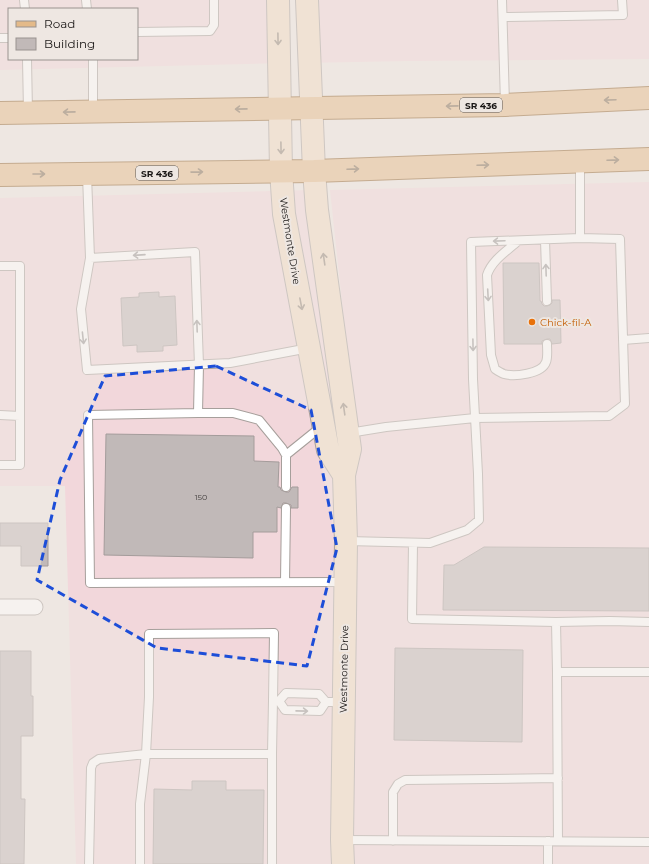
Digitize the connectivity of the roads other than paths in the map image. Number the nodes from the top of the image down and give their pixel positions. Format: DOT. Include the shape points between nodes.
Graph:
graph roads {
  1 [pos="214,0"];
  2 [pos="278,0"];
  3 [pos="307,0"];
  4 [pos="502,0"];
  5 [pos="622,0"];
  6 [pos="503,17"];
  7 [pos="138,32"];
  8 [pos="27,60"];
  9 [pos="94,60"];
  10 [pos="649,98"];
  11 [pos="505,105"];
  12 [pos="312,108"];
  13 [pos="280,109"];
  14 [pos="93,111"];
  15 [pos="28,112"];
  16 [pos="0,113"];
  17 [pos="649,159"];
  18 [pos="580,162"];
  19 [pos="281,171"];
  20 [pos="314,171"];
  21 [pos="87,174"];
  22 [pos="0,175"];
  23 [pos="580,238"];
  24 [pos="545,240"];
  25 [pos="518,241"];
  26 [pos="90,258"];
  27 [pos="0,266"];
  28 [pos="547,300"];
  29 [pos="649,338"];
  30 [pos="623,340"];
  31 [pos="547,344"];
  32 [pos="309,348"];
  33 [pos="199,365"];
  34 [pos="198,413"];
  35 [pos="0,415"];
  36 [pos="20,416"];
  37 [pos="475,418"];
  38 [pos="324,425"];
  39 [pos="348,433"];
  40 [pos="286,455"];
  41 [pos="0,465"];
  42 [pos="344,475"];
  43 [pos="286,487"];
  44 [pos="286,508"];
  45 [pos="346,541"];
  46 [pos="413,543"];
  47 [pos="285,582"];
  48 [pos="346,582"];
  49 [pos="0,607"];
  50 [pos="35,607"];
  51 [pos="556,622"];
  52 [pos="649,622"];
  53 [pos="557,672"];
  54 [pos="649,672"];
  55 [pos="276,700"];
  56 [pos="335,702"];
  57 [pos="146,754"];
  58 [pos="272,754"];
  59 [pos="558,778"];
  60 [pos="342,840"];
  61 [pos="393,841"];
  62 [pos="548,841"];
  63 [pos="558,841"];
  64 [pos="649,842"];
  65 [pos="89,864"];
  66 [pos="140,864"];
  67 [pos="272,864"];
  68 [pos="342,864"];
  69 [pos="548,864"];
  1 -- 7 [label="lane" via="214,26 210,31"];
  2 -- 13 [label="street, Westmonte Drive, one-way"];
  3 -- 12 [label="street, Westmonte Drive"];
  4 -- 6 [label="lane"];
  5 -- 6 [label="lane" via="622,14"];
  6 -- 11 [label="lane"];
  8 -- 15 [label="lane"];
  9 -- 14 [label="lane"];
  10 -- 11 [label="main road, SR 436, one-way"];
  11 -- 12 [label="main road, SR 436, one-way"];
  12 -- 13 [label="main road, SR 436"];
  12 -- 20 [label="street, Westmonte Drive"];
  13 -- 14 [label="main road, SR 436, one-way"];
  13 -- 19 [label="street, Westmonte Drive, one-way"];
  14 -- 15 [label="main road, SR 436, one-way"];
  15 -- 16 [label="main road, SR 436"];
  18 -- 17 [label="main road, SR 436, one-way"];
  20 -- 18 [label="main road, SR 436, one-way"];
  18 -- 23 [label="lane"];
  19 -- 20 [label="main road, SR 436"];
  21 -- 19 [label="main road, SR 436, one-way"];
  19 -- 32 [label="street, Westmonte Drive, one-way" via="284,214"];
  39 -- 20 [label="street, Westmonte Drive, one-way" via="317,210"];
  22 -- 21 [label="main road, SR 436, one-way"];
  21 -- 26 [label="lane"];
  23 -- 24 [label="lane"];
  23 -- 30 [label="lane" via="620,239"];
  24 -- 25 [label="lane"];
  28 -- 24 [label="lane, one-way"];
  25 -- 31 [label="lane, one-way" via="492,265 487,275 491,355 495,369 503,374 512,375 539,370 547,362"];
  25 -- 37 [label="lane, one-way" via="471,242"];
  33 -- 26 [label="lane, one-way" via="195,252"];
  26 -- 33 [label="lane, one-way" via="81,310 87,370"];
  27 -- 36 [label="lane" via="20,266"];
  29 -- 30 [label="lane"];
  30 -- 37 [label="lane" via="625,404 609,416"];
  32 -- 33 [label="lane" via="230,363"];
  32 -- 38 [label="street, Westmonte Drive"];
  33 -- 34 [label="lane"];
  34 -- 40 [label="lane" via="233,413 260,420"];
  34 -- 47 [label="lane" via="88,415 90,583"];
  35 -- 36 [label="lane"];
  36 -- 41 [label="lane" via="20,465"];
  37 -- 39 [label="lane"];
  37 -- 46 [label="lane" via="479,520 467,530 430,543"];
  38 -- 40 [label="lane"];
  38 -- 42 [label="street, Westmonte Drive" via="328,450"];
  39 -- 42 [label="street, Westmonte Drive" via="350,449"];
  40 -- 43 [label="lane"];
  42 -- 45 [label="street, Westmonte Drive"];
  44 -- 47 [label="lane"];
  45 -- 46 [label="lane"];
  45 -- 48 [label="street, Westmonte Drive"];
  46 -- 51 [label="lane" via="412,619"];
  47 -- 48 [label="lane"];
  48 -- 56 [label="street, Westmonte Drive"];
  49 -- 50 [label="street"];
  51 -- 52 [label="lane"];
  51 -- 53 [label="lane"];
  53 -- 54 [label="lane"];
  53 -- 59 [label="lane"];
  55 -- 56 [label="lane" via="286,693 319,694"];
  55 -- 56 [label="lane, one-way" via="285,710 320,711"];
  55 -- 57 [label="lane" via="274,633 149,634"];
  55 -- 58 [label="lane"];
  56 -- 60 [label="street, Westmonte Drive"];
  57 -- 58 [label="lane"];
  57 -- 65 [label="lane" via="99,759 90,768"];
  57 -- 66 [label="lane" via="140,804"];
  58 -- 67 [label="lane"];
  59 -- 61 [label="lane" via="405,780 398,784 393,792"];
  59 -- 63 [label="lane"];
  60 -- 61 [label="lane"];
  60 -- 68 [label="street, Westmonte Drive"];
  61 -- 62 [label="lane"];
  62 -- 63 [label="lane"];
  62 -- 69 [label="lane"];
  63 -- 64 [label="lane"];
}
